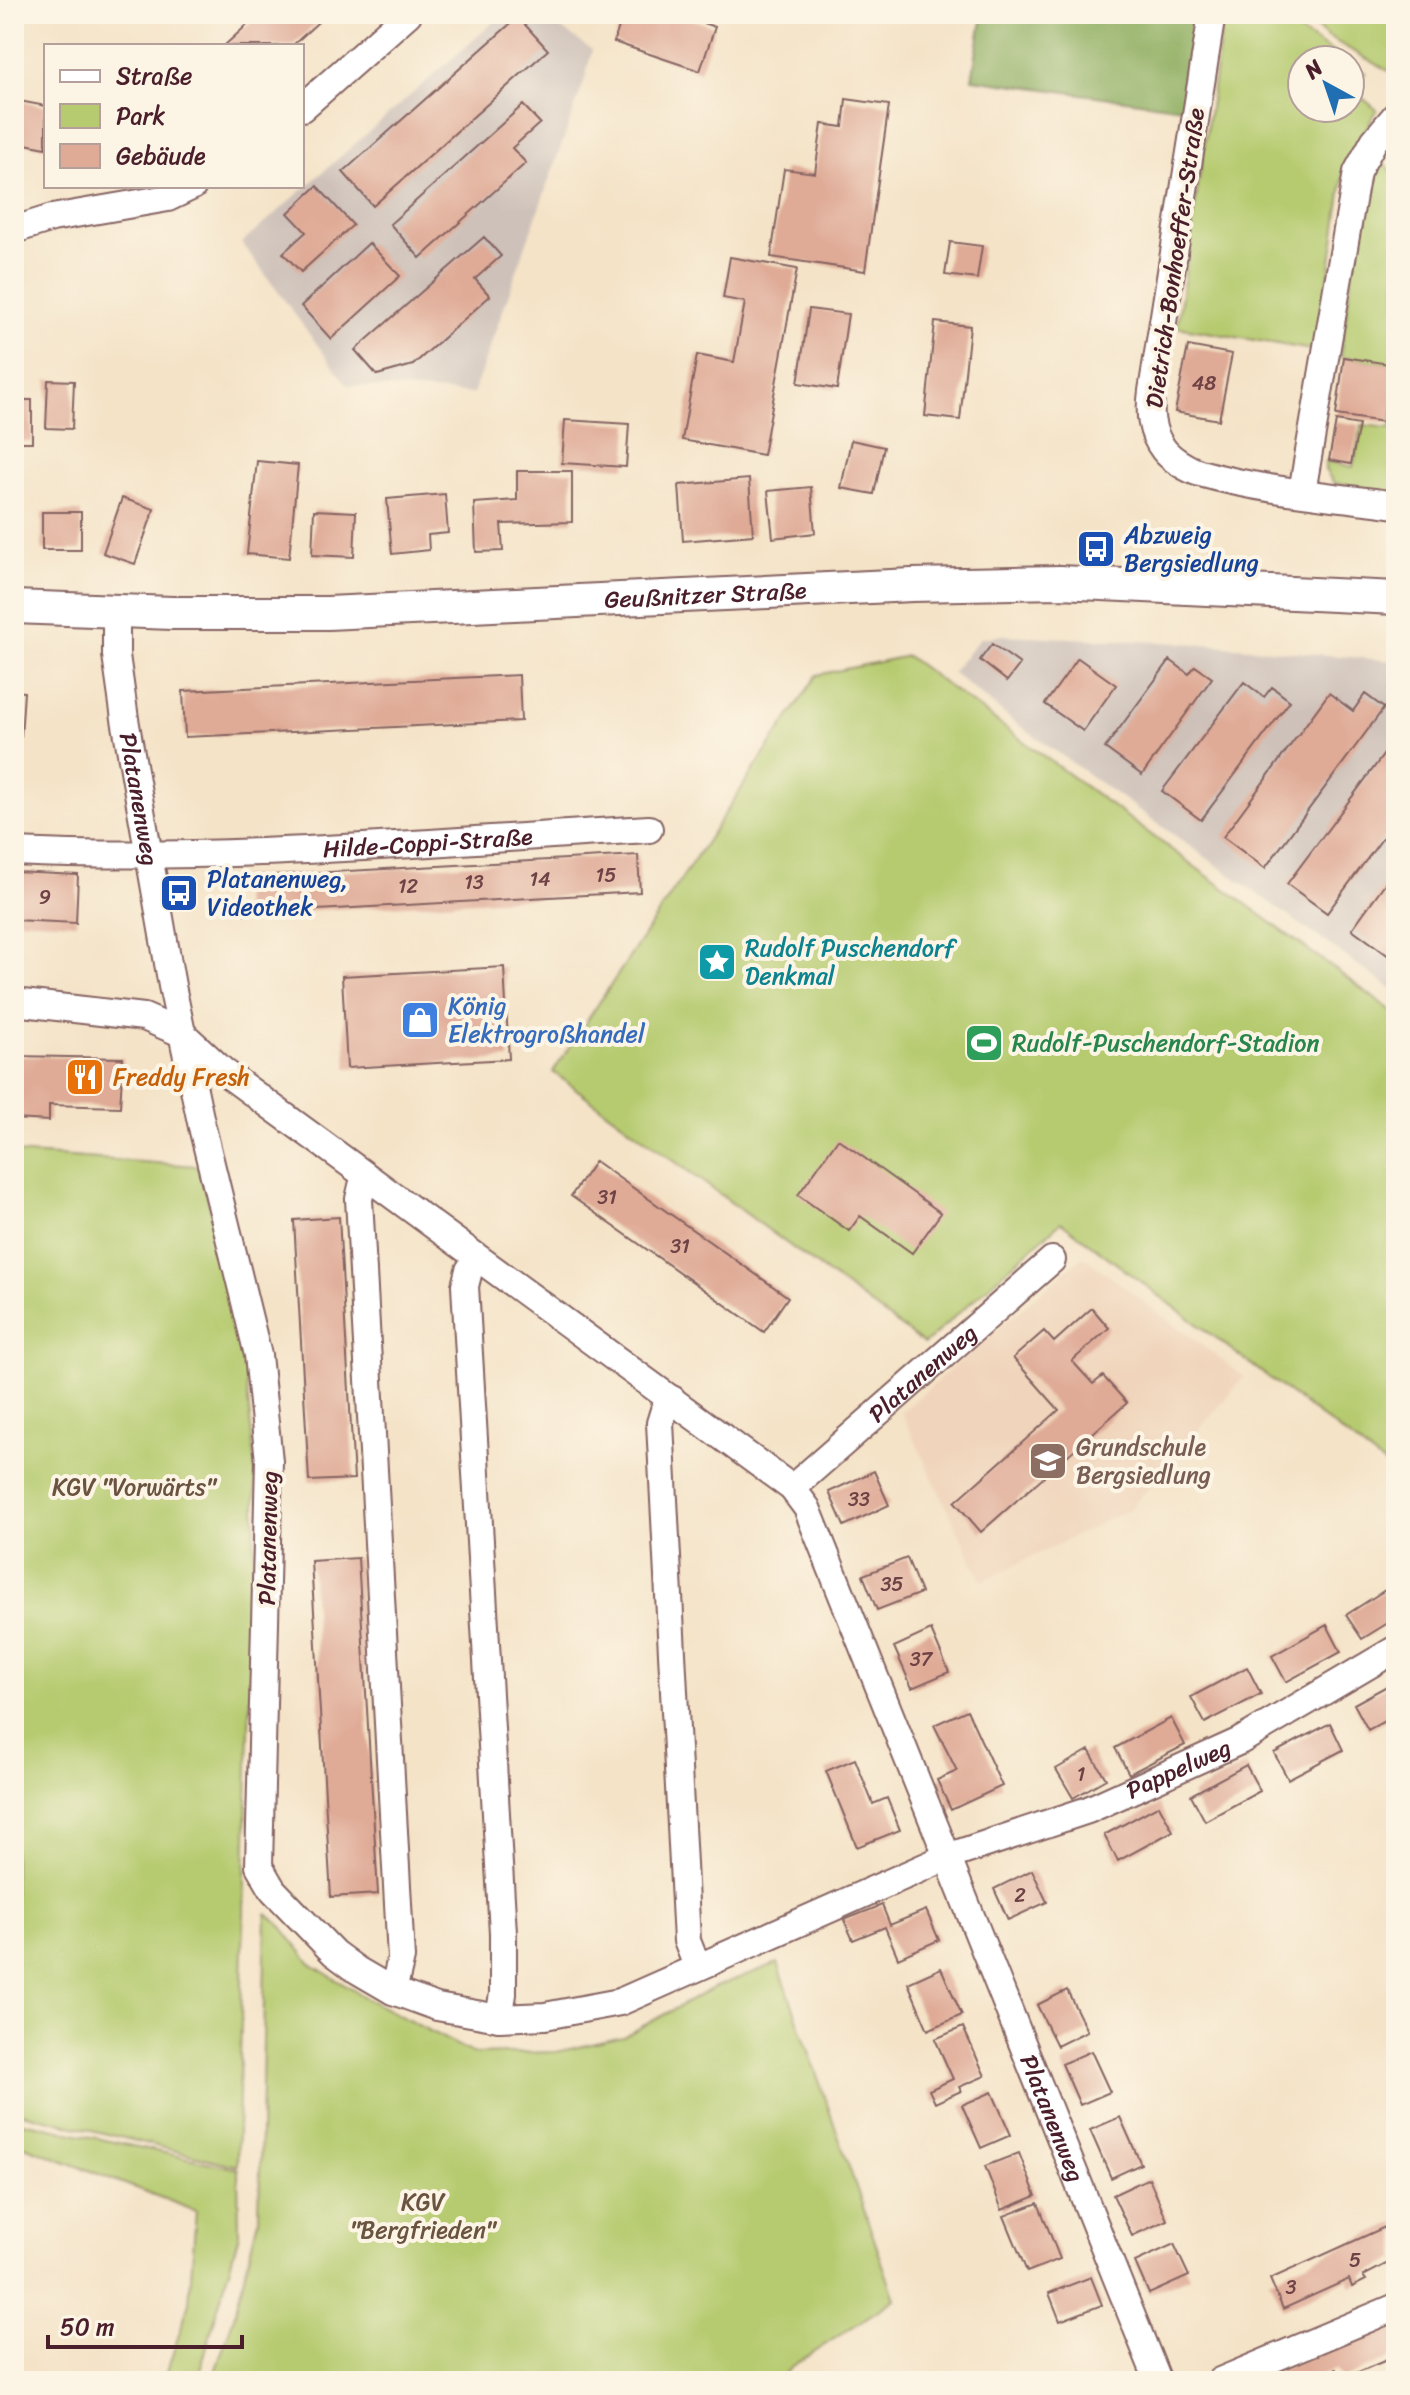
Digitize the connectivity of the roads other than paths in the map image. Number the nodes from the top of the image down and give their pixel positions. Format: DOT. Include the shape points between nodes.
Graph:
graph roads {
  1 [pos="408,14"];
  2 [pos="1212,14"];
  3 [pos="304,106"];
  4 [pos="1396,115"];
  5 [pos="189,188"];
  6 [pos="14,230"];
  7 [pos="1302,492"];
  8 [pos="1396,505"];
  9 [pos="1396,598"];
  10 [pos="14,607"];
  11 [pos="116,611"];
  12 [pos="649,829"];
  13 [pos="14,852"];
  14 [pos="148,856"];
  15 [pos="14,1002"];
  16 [pos="183,1034"];
  17 [pos="368,1178"];
  18 [pos="477,1260"];
  19 [pos="1052,1260"];
  20 [pos="672,1399"];
  21 [pos="792,1488"];
  22 [pos="1396,1649"];
  23 [pos="947,1857"];
  24 [pos="697,1966"];
  25 [pos="393,1991"];
  26 [pos="499,2018"];
  27 [pos="1396,2307"];
  28 [pos="1158,2381"];
  29 [pos="1220,2381"];
  1 -- 3 [label="street"];
  2 -- 7 [label="street, Dietrich-Bonhoeffer-Straße" via="1150,411 1154,433 1165,452 1196,472"];
  4 -- 7 [label="street" via="1357,172"];
  5 -- 6 [label="street" via="168,198 52,218"];
  7 -- 8 [label="street, Dietrich-Bonhoeffer-Straße"];
  9 -- 11 [label="main road, Geußnitzer Straße" via="1060,582 328,613"];
  10 -- 11 [label="main road, Geußnitzer Straße"];
  11 -- 14 [label="street, Platanenweg" via="116,655"];
  12 -- 14 [label="street, Hilde-Coppi-Straße"];
  13 -- 14 [label="street, Hilde-Coppi-Straße"];
  14 -- 16 [label="street, Platanenweg"];
  15 -- 16 [label="street, Platanenweg" via="144,1017"];
  16 -- 17 [label="street, Platanenweg" via="223,1071"];
  16 -- 25 [label="street, Platanenweg" via="258,1355 269,1461 259,1866 273,1890 334,1953"];
  17 -- 18 [label="street, Platanenweg"];
  17 -- 25 [label="street" via="359,1199 401,1958"];
  18 -- 20 [label="street, Platanenweg"];
  18 -- 26 [label="street" via="465,1286 503,1933"];
  19 -- 21 [label="street, Platanenweg"];
  20 -- 21 [label="street, Platanenweg"];
  20 -- 24 [label="street" via="660,1423 687,1941"];
  21 -- 23 [label="street, Platanenweg" via="807,1508"];
  22 -- 23 [label="street, Pappelweg" via="1240,1741 1088,1810"];
  23 -- 24 [label="street, Platanenweg"];
  23 -- 28 [label="street, Platanenweg"];
  24 -- 26 [label="street, Platanenweg" via="620,2002 545,2016"];
  25 -- 26 [label="street, Platanenweg" via="437,2007"];
  27 -- 29 [label="street"];
}
